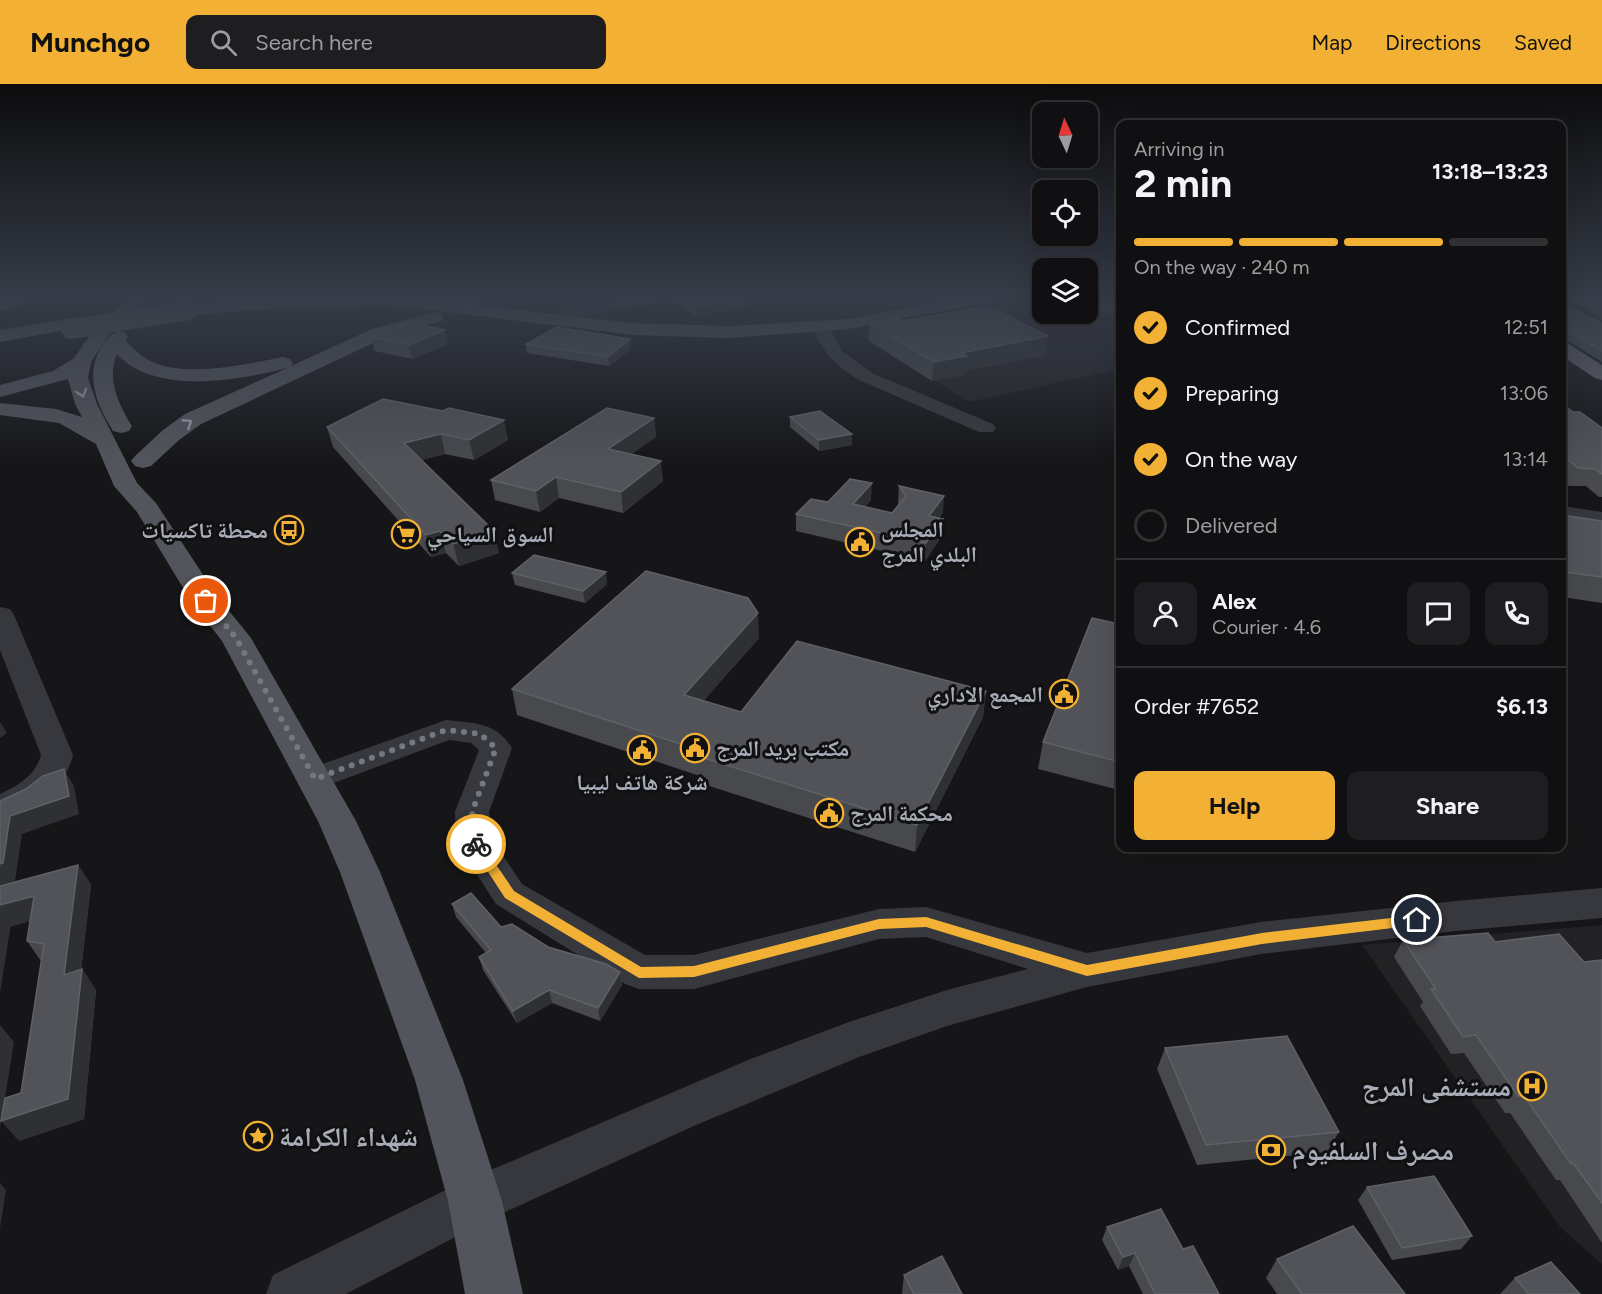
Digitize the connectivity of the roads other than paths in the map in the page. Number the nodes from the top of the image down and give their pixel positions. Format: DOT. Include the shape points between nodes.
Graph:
graph roads {
  1 [pos="87,352"];
  2 [pos="108,352"];
  3 [pos="126,352"];
  4 [pos="316,352"];
  5 [pos="337,352"];
  6 [pos="834,352"];
  7 [pos="1569,352"];
  8 [pos="81,362"];
  9 [pos="1602,374"];
  10 [pos="0,391"];
  11 [pos="0,409"];
  12 [pos="986,428"];
  13 [pos="106,441"];
  14 [pos="143,461"];
  15 [pos="147,508"];
  16 [pos="1566,514"];
  17 [pos="1602,519"];
  18 [pos="0,615"];
  19 [pos="315,779"];
  20 [pos="0,808"];
  21 [pos="1602,903"];
  22 [pos="1087,970"];
  23 [pos="475,1201"];
  24 [pos="292,1294"];
  25 [pos="494,1294"];
  1 -- 8 [label="main road"];
  2 -- 14 [label="main road" via="101,372 111,410"];
  3 -- 4 [label="main road" via="145,366 168,373 207,374 245,371"];
  14 -- 5 [label="main road, one-way" via="193,419"];
  6 -- 12 [label="street" via="847,365 897,390"];
  7 -- 9 [label="highway"];
  8 -- 10 [label="main road" via="60,375"];
  8 -- 13 [label="main road, one-way" via="78,378 86,405"];
  11 -- 13 [label="main road" via="74,420"];
  13 -- 15 [label="main road" via="126,486"];
  14 -- 15 [label="main road"];
  15 -- 19 [label="main road" via="206,601 236,638"];
  16 -- 17 [label="street"];
  18 -- 20 [label="street" via="57,755 43,783"];
  19 -- 22 [label="street" via="446,730 480,734 496,748 472,812 474,842 509,894 639,972 694,972 879,924 926,922"];
  19 -- 23 [label="main road" via="360,872 410,1003 439,1080"];
  21 -- 22 [label="street" via="1262,938"];
  22 -- 23 [label="street" via="947,1008 849,1041 759,1076"];
  23 -- 24 [label="street"];
  23 -- 25 [label="main road"];
}
